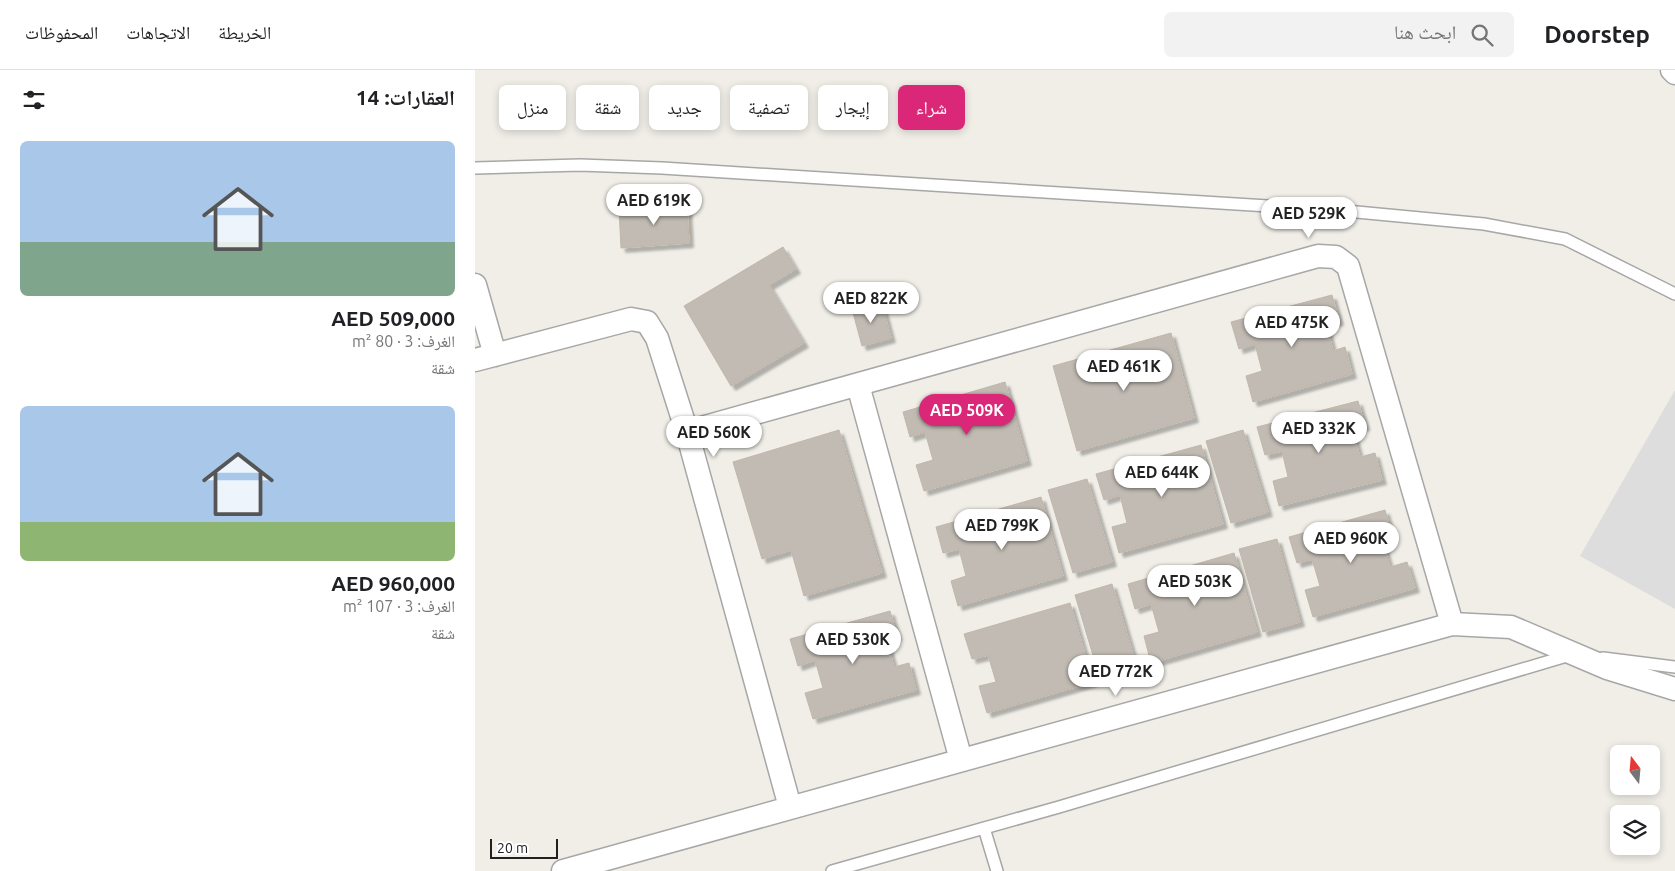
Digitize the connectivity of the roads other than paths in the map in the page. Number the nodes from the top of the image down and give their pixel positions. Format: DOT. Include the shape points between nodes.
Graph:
graph roads {
  1 [pos="1672,70"];
  2 [pos="1675,73"];
  3 [pos="475,168"];
  4 [pos="475,285"];
  5 [pos="1675,294"];
  6 [pos="485,358"];
  7 [pos="858,385"];
  8 [pos="687,432"];
  9 [pos="1452,624"];
  10 [pos="1573,654"];
  11 [pos="1675,667"];
  12 [pos="1675,689"];
  13 [pos="961,760"];
  14 [pos="790,807"];
  15 [pos="984,828"];
  16 [pos="563,871"];
  17 [pos="832,871"];
  18 [pos="997,871"];
  1 -- 2 [label="street"];
  3 -- 5 [label="lane" via="580,165 662,168 1345,211 1485,224 1565,239"];
  4 -- 6 [label="street"];
  6 -- 8 [label="street" via="631,319 647,322 657,338"];
  7 -- 8 [label="street"];
  7 -- 9 [label="street" via="1318,256 1335,257 1348,266"];
  7 -- 13 [label="street"];
  8 -- 14 [label="street"];
  9 -- 10 [label="street" via="1511,627"];
  9 -- 13 [label="street"];
  10 -- 11 [label="lane"];
  10 -- 12 [label="street"];
  10 -- 15 [label="lane"];
  13 -- 14 [label="street"];
  14 -- 16 [label="street"];
  15 -- 17 [label="lane"];
  15 -- 18 [label="lane"];
}
